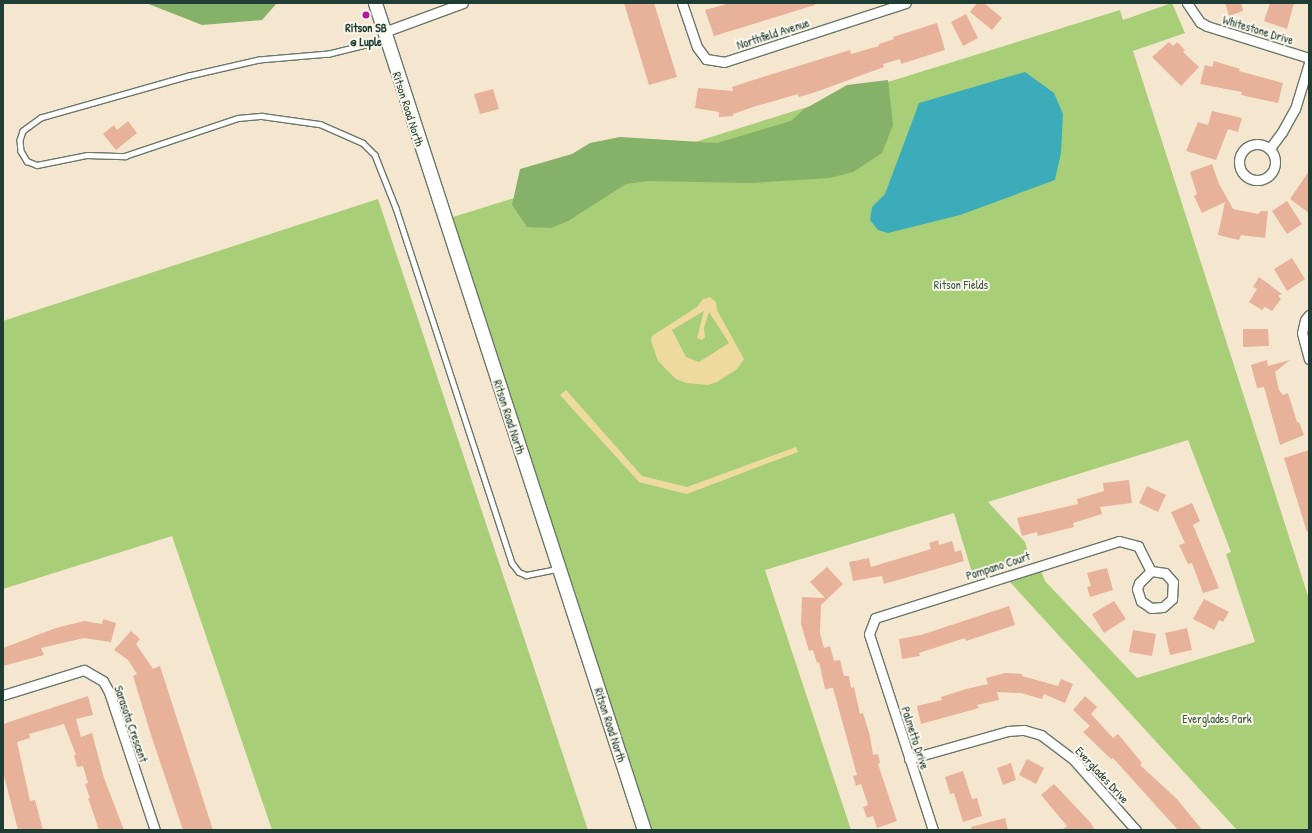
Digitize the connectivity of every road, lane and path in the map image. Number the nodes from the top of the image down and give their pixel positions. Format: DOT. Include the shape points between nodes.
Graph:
graph roads {
  1 [pos="375,3"];
  2 [pos="463,3"];
  3 [pos="682,3"];
  4 [pos="906,3"];
  5 [pos="1187,3"];
  6 [pos="385,36"];
  7 [pos="1309,58"];
  8 [pos="1309,63"];
  9 [pos="1270,148"];
  10 [pos="1309,315"];
  11 [pos="1309,359"];
  12 [pos="559,569"];
  13 [pos="1151,571"];
  14 [pos="875,654"];
  15 [pos="3,695"];
  16 [pos="909,758"];
  17 [pos="155,830"];
  18 [pos="644,830"];
  19 [pos="933,830"];
  20 [pos="1136,830"];
  1 -- 6 [label="main road, Ritson Road North"];
  2 -- 6 [label="street"];
  3 -- 4 [label="street, Northfield Avenue" via="697,47 706,59 724,62"];
  5 -- 7 [label="street, Whitestone Drive" via="1200,22 1207,26"];
  6 -- 12 [label="main road, Ritson Road North"];
  6 -- 12 [label="lane" via="329,54 259,60 189,76 41,118 23,131 20,140 21,151 27,161 37,165 87,155 125,156 238,118 262,116 320,124 363,143 375,155 396,208 512,563 519,572 526,575"];
  8 -- 9 [label="street" via="1295,109"];
  9 -- 9 [label="street" via="1275,163 1271,174 1256,180 1244,176 1239,164 1242,152 1252,145"];
  10 -- 11 [label="street" via="1302,333"];
  12 -- 18 [label="main road, Ritson Road North"];
  13 -- 13 [label="street" via="1139,583 1138,595 1145,605 1151,608 1163,607 1172,599 1173,582 1165,573"];
  13 -- 14 [label="street, Pompano Court" via="1138,546 1119,541 1108,544 875,618 869,634"];
  14 -- 16 [label="street, Palmetto Drive"];
  15 -- 17 [label="street, Sarasota Crescent" via="84,670 103,681 109,692"];
  16 -- 19 [label="street, Palmetto Drive"];
  16 -- 20 [label="street, Everglades Drive" via="1008,730 1041,734 1072,758"];
}
